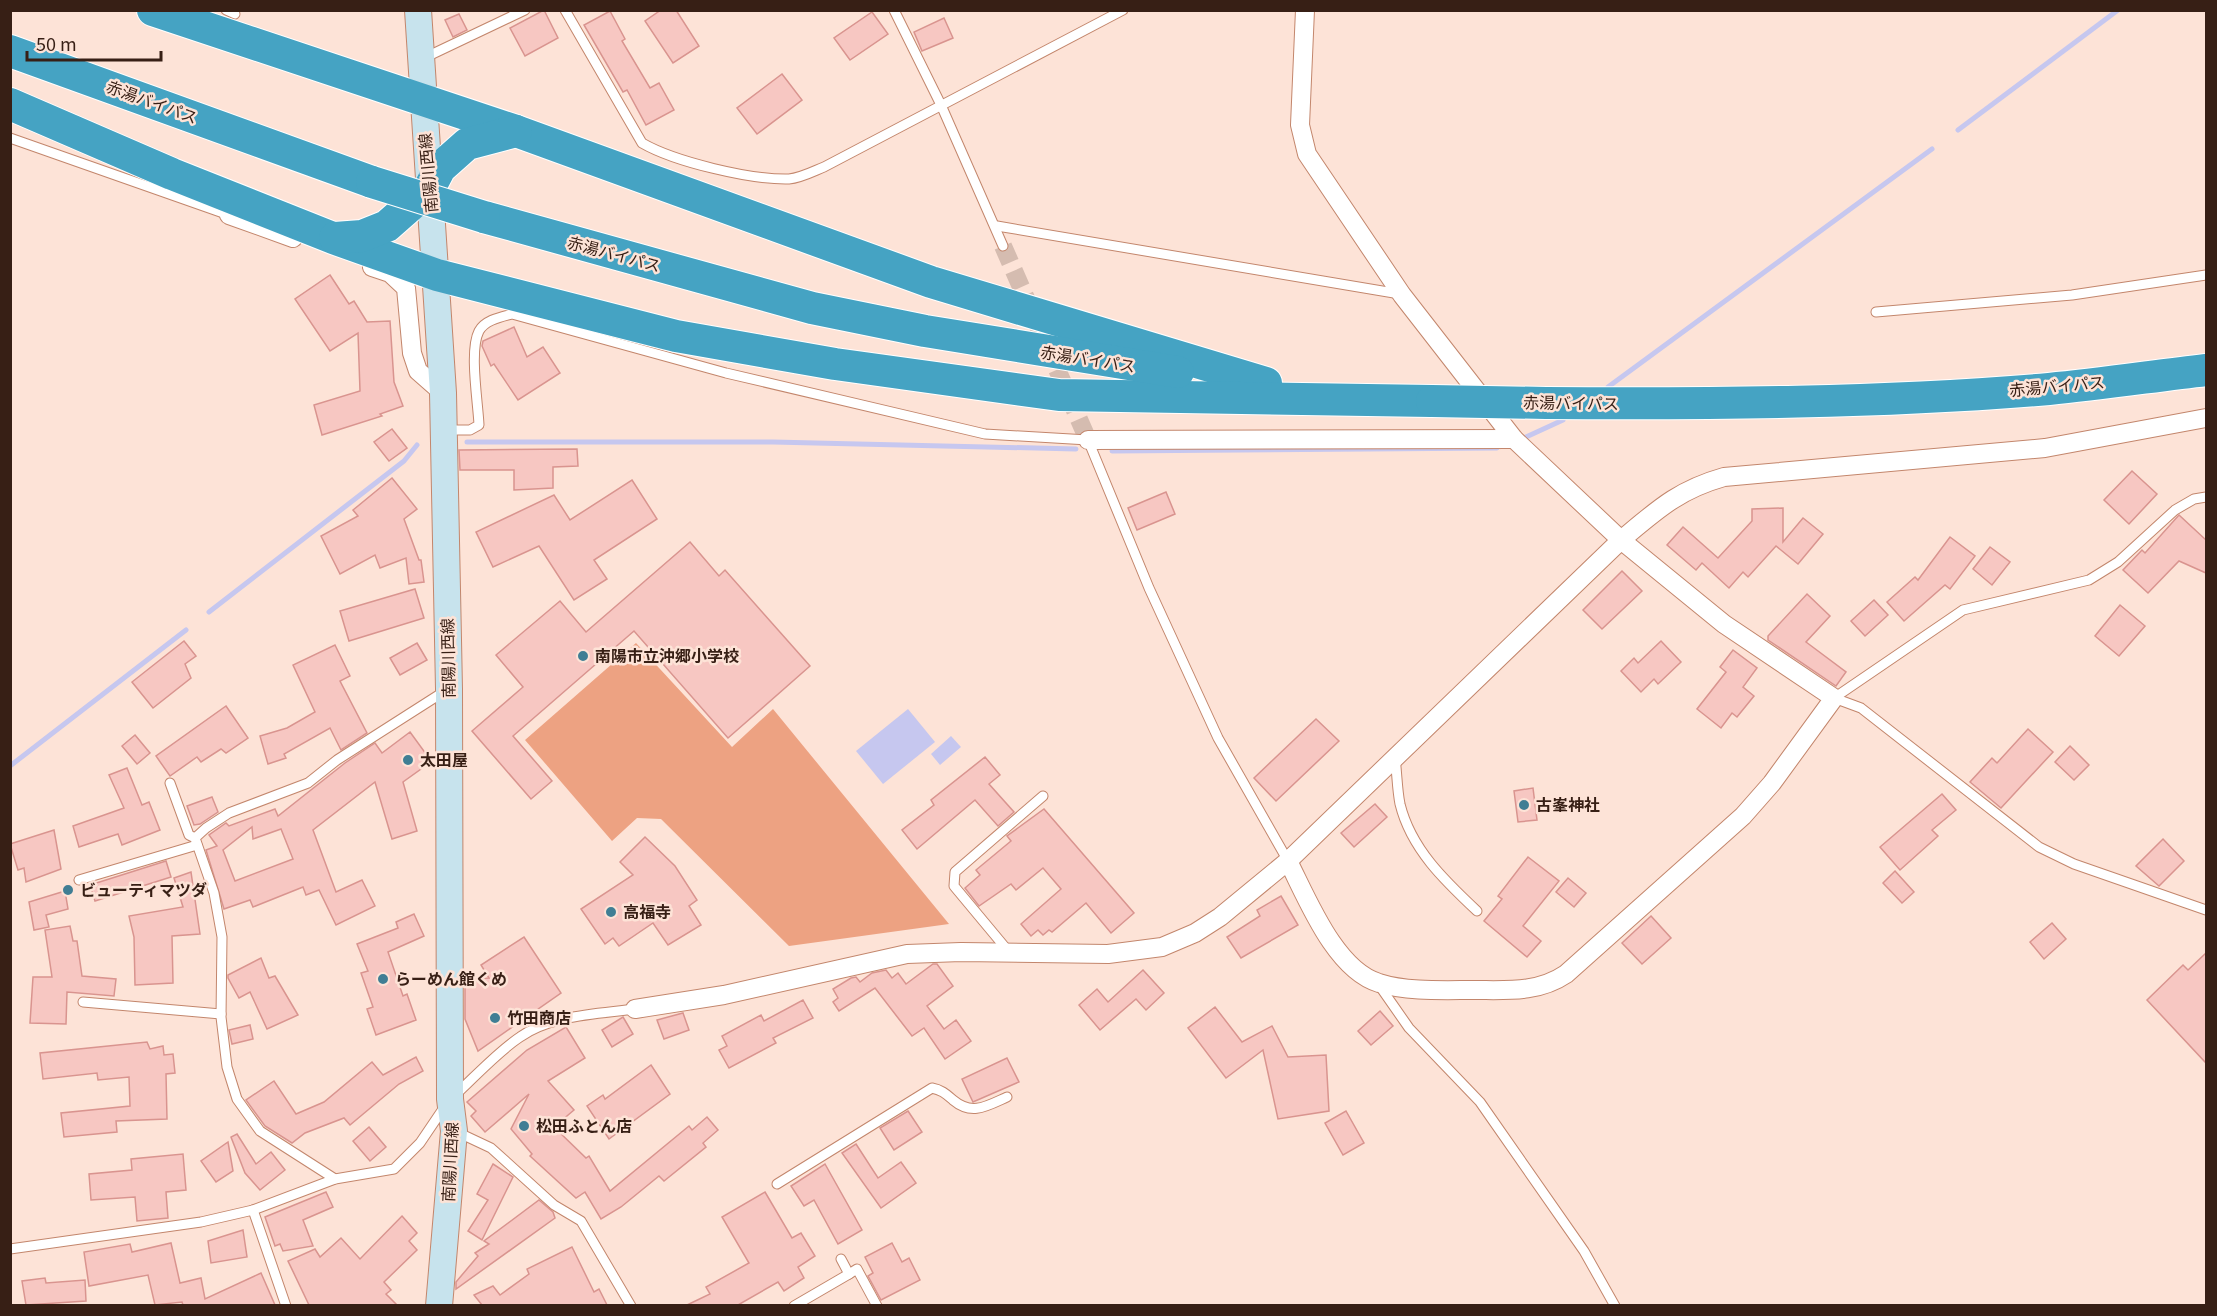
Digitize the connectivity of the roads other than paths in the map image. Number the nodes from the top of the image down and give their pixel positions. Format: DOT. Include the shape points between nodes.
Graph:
graph roads {
  1 [pos="153,10"];
  2 [pos="417,10"];
  3 [pos="525,10"];
  4 [pos="565,10"];
  5 [pos="894,10"];
  6 [pos="1123,10"];
  7 [pos="1305,10"];
  8 [pos="10,51"];
  9 [pos="422,59"];
  10 [pos="422,99"];
  11 [pos="10,104"];
  12 [pos="941,105"];
  13 [pos="516,131"];
  14 [pos="10,138"];
  15 [pos="429,189"];
  16 [pos="229,215"];
  17 [pos="997,226"];
  18 [pos="333,238"];
  19 [pos="1004,246"];
  20 [pos="437,275"];
  21 [pos="2206,275"];
  22 [pos="1402,295"];
  23 [pos="1876,312"];
  24 [pos="2206,370"];
  25 [pos="1266,383"];
  26 [pos="443,393"];
  27 [pos="1432,401"];
  28 [pos="2206,418"];
  29 [pos="443,430"];
  30 [pos="1514,439"];
  31 [pos="1088,440"];
  32 [pos="2206,497"];
  33 [pos="1621,540"];
  34 [pos="449,689"];
  35 [pos="1834,698"];
  36 [pos="1395,758"];
  37 [pos="170,783"];
  38 [pos="1043,796"];
  39 [pos="196,842"];
  40 [pos="1288,861"];
  41 [pos="80,880"];
  42 [pos="2206,910"];
  43 [pos="1477,911"];
  44 [pos="1009,952"];
  45 [pos="1378,983"];
  46 [pos="83,1002"];
  47 [pos="635,1009"];
  48 [pos="220,1014"];
  49 [pos="1007,1097"];
  50 [pos="450,1099"];
  51 [pos="454,1131"];
  52 [pos="335,1179"];
  53 [pos="777,1184"];
  54 [pos="253,1210"];
  55 [pos="10,1248"];
  56 [pos="841,1259"];
  57 [pos="849,1274"];
  58 [pos="444,1301"];
  59 [pos="286,1305"];
  60 [pos="631,1305"];
  61 [pos="794,1305"];
  62 [pos="877,1305"];
  63 [pos="1615,1305"];
  1 -- 10 [label="highway"];
  2 -- 9 [label="main road, 南陽川西線"];
  3 -- 9 [label="lane"];
  4 -- 12 [label="lane" via="642,143 663,154 759,177 792,179 824,167"];
  5 -- 12 [label="lane"];
  6 -- 12 [label="lane"];
  7 -- 22 [label="street" via="1300,125 1307,154"];
  8 -- 25 [label="highway, 赤湯バイパス, bridge" via="372,182 588,248 812,308 1024,349"];
  9 -- 10 [label="main road, 南陽川西線"];
  10 -- 13 [label="highway"];
  10 -- 15 [label="main road, 南陽川西線"];
  11 -- 18 [label="highway"];
  12 -- 17 [label="lane"];
  13 -- 15 [label="highway" via="467,144 440,168"];
  13 -- 25 [label="highway" via="931,282"];
  14 -- 16 [label="lane"];
  15 -- 18 [label="highway" via="387,226 362,236"];
  15 -- 20 [label="main road, 南陽川西線"];
  16 -- 26 [label="street" via="390,273 406,288 412,353 418,371"];
  17 -- 19 [label="lane"];
  17 -- 22 [label="lane"];
  18 -- 20 [label="highway"];
  20 -- 26 [label="main road, 南陽川西線"];
  20 -- 27 [label="highway" via="676,336 835,364 1059,395"];
  21 -- 23 [label="lane" via="2072,295"];
  22 -- 30 [label="street"];
  24 -- 27 [label="highway, 赤湯バイパス, bridge" via="2049,389 1873,399 1712,404"];
  25 -- 27 [label="highway, 赤湯バイパス"];
  26 -- 29 [label="main road, 南陽川西線"];
  28 -- 33 [label="street" via="2045,448 1724,477 1698,484 1673,498"];
  29 -- 31 [label="lane" via="470,430 479,425 475,345 480,329 494,319 512,314 726,373 985,434"];
  29 -- 34 [label="main road, 南陽川西線"];
  30 -- 31 [label="street"];
  30 -- 33 [label="street"];
  31 -- 40 [label="lane" via="1149,588 1218,738"];
  32 -- 35 [label="lane" via="2175,510 2118,562 2089,580 1963,610"];
  33 -- 35 [label="street" via="1724,624"];
  33 -- 36 [label="street"];
  34 -- 39 [label="lane" via="337,760 308,783 229,813 206,828"];
  34 -- 50 [label="main road, 南陽川西線"];
  35 -- 42 [label="lane" via="1861,708 2039,846 2074,864"];
  35 -- 45 [label="street" via="1743,816 1551,984 1514,990 1466,990"];
  36 -- 40 [label="street"];
  36 -- 43 [label="lane" via="1400,803 1411,836 1446,882"];
  37 -- 39 [label="lane" via="189,835"];
  38 -- 44 [label="lane" via="955,872 954,886"];
  39 -- 41 [label="lane"];
  39 -- 48 [label="lane" via="214,893 222,937"];
  40 -- 44 [label="street" via="1220,917 1162,947 1108,954"];
  40 -- 45 [label="street" via="1328,936 1343,956"];
  44 -- 47 [label="street" via="907,954 724,995"];
  45 -- 63 [label="lane" via="1409,1028 1480,1102 1584,1251"];
  46 -- 48 [label="lane"];
  47 -- 50 [label="lane" via="576,1017 535,1029 519,1037"];
  48 -- 52 [label="lane" via="227,1067 237,1099 260,1131"];
  49 -- 53 [label="lane" via="976,1110 962,1107 943,1090 932,1088"];
  50 -- 51 [label="main road, 南陽川西線"];
  50 -- 52 [label="lane" via="420,1143 394,1169"];
  51 -- 58 [label="main road, 南陽川西線"];
  51 -- 60 [label="lane" via="491,1148 554,1205 581,1221"];
  52 -- 54 [label="lane"];
  54 -- 55 [label="lane" via="201,1222"];
  54 -- 59 [label="lane"];
  56 -- 57 [label="lane"];
  57 -- 61 [label="lane"];
  57 -- 62 [label="lane" via="857,1269"];
}
